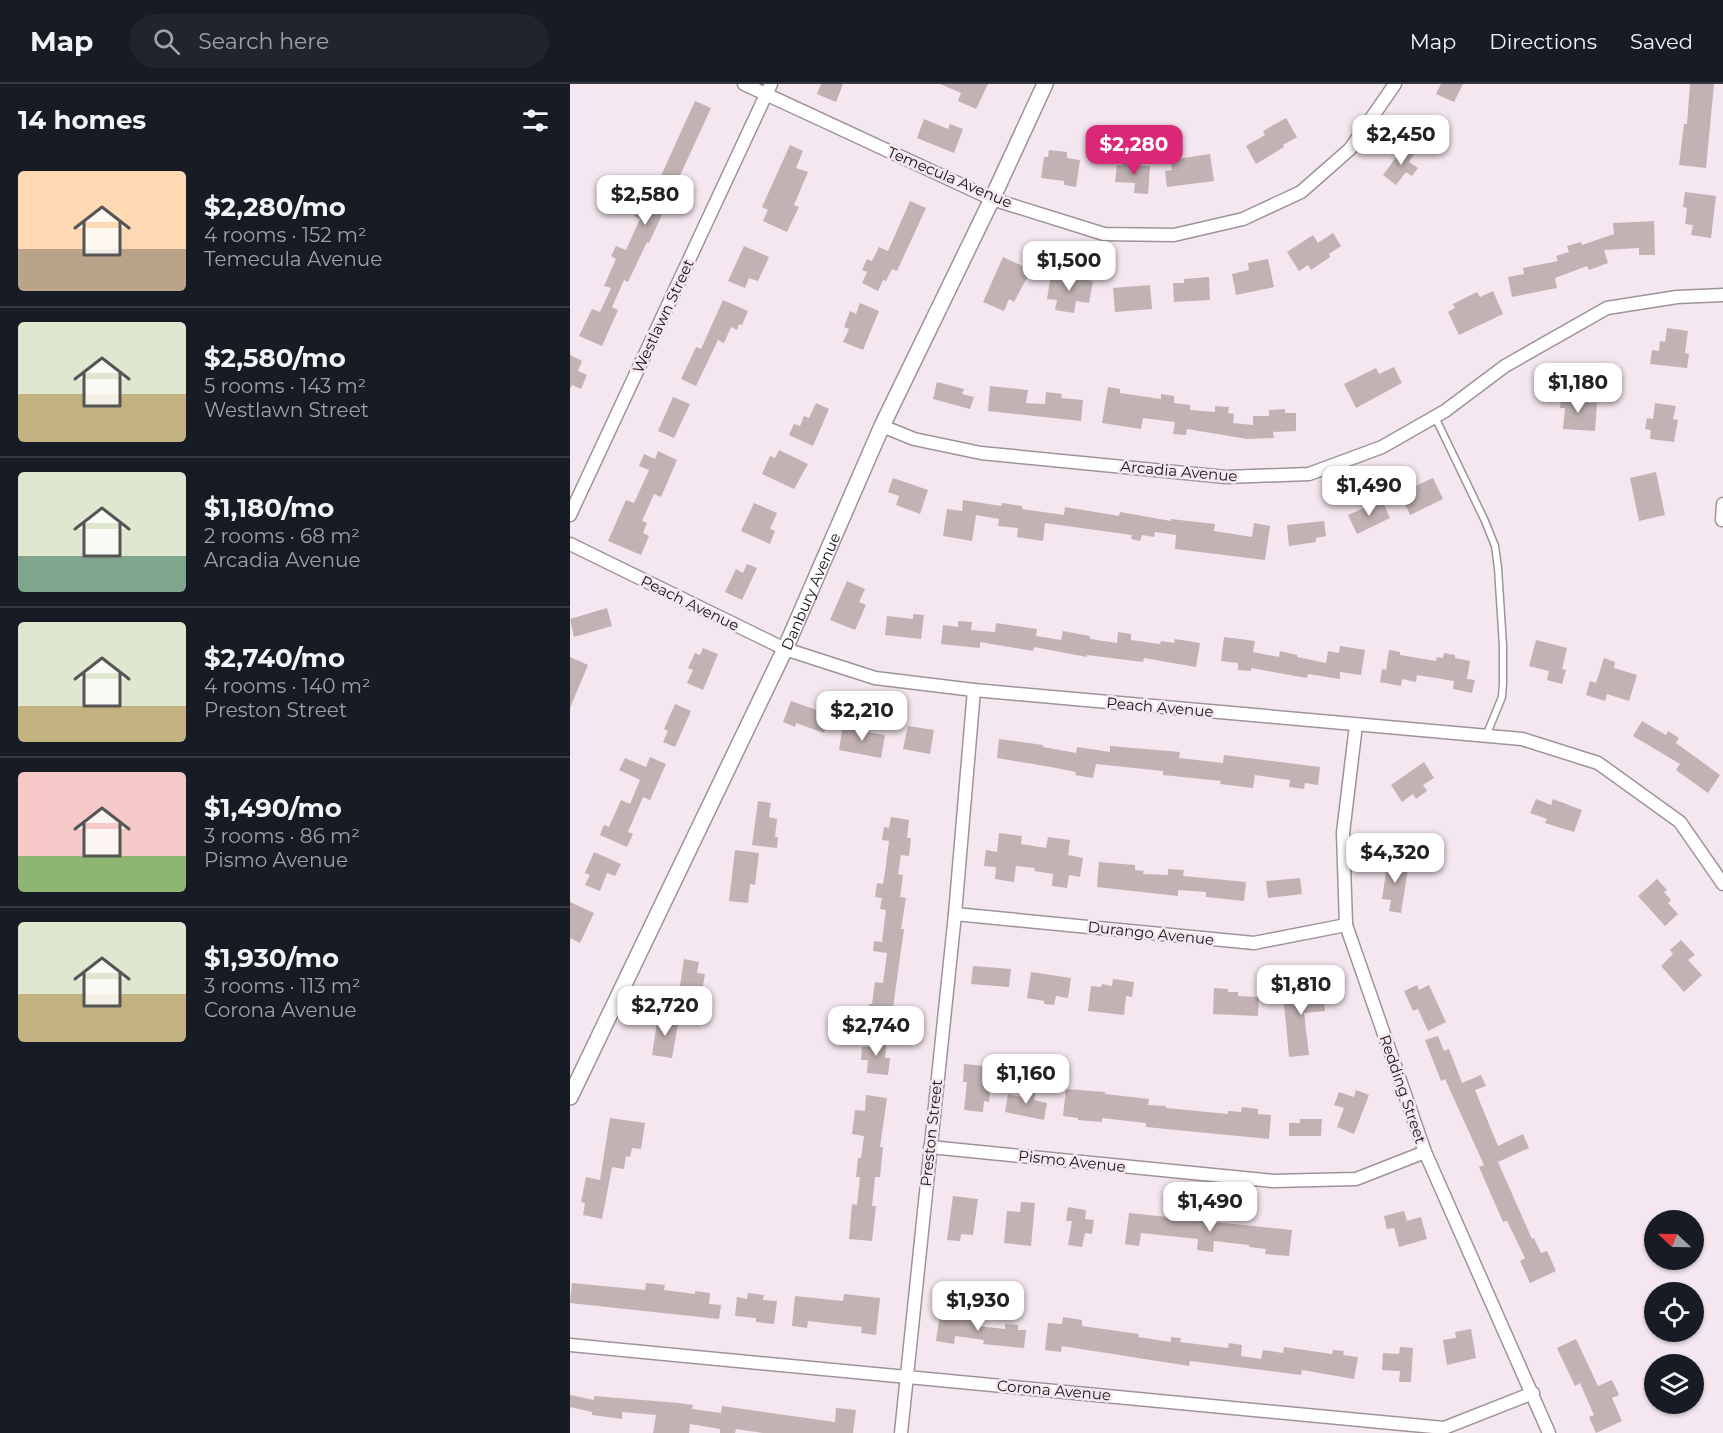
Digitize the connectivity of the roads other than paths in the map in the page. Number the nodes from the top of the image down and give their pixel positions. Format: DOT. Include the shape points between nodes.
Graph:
graph roads {
  1 [pos="744,84"];
  2 [pos="1045,84"];
  3 [pos="1395,84"];
  4 [pos="768,89"];
  5 [pos="992,199"];
  6 [pos="1723,295"];
  7 [pos="1435,417"];
  8 [pos="882,426"];
  9 [pos="1723,504"];
  10 [pos="570,515"];
  11 [pos="1722,520"];
  12 [pos="570,544"];
  13 [pos="785,649"];
  14 [pos="974,690"];
  15 [pos="1356,725"];
  16 [pos="1486,736"];
  17 [pos="1723,884"];
  18 [pos="955,914"];
  19 [pos="1346,925"];
  20 [pos="570,1097"];
  21 [pos="930,1147"];
  22 [pos="1425,1152"];
  23 [pos="570,1345"];
  24 [pos="905,1376"];
  25 [pos="1533,1393"];
  26 [pos="901,1433"];
  27 [pos="1548,1433"];
  1 -- 4 [label="street, Temecula Avenue"];
  2 -- 5 [label="street, Danbury Avenue"];
  3 -- 5 [label="street, Temecula Avenue" via="1350,149 1300,192 1243,219 1174,235 1104,234"];
  4 -- 5 [label="street, Temecula Avenue"];
  4 -- 10 [label="street, Westlawn Street"];
  5 -- 8 [label="street, Danbury Avenue"];
  6 -- 7 [label="street, Arcadia Avenue" via="1677,297 1608,308 1505,366"];
  7 -- 8 [label="street, Arcadia Avenue" via="1382,447 1310,474 1226,477 981,453 915,439"];
  7 -- 16 [label="lane" via="1495,546 1503,683 1502,697"];
  8 -- 13 [label="street, Danbury Avenue"];
  9 -- 11 [label="street"];
  12 -- 13 [label="street, Peach Avenue"];
  13 -- 14 [label="street, Peach Avenue" via="875,678"];
  13 -- 20 [label="street, Danbury Avenue"];
  14 -- 15 [label="street, Peach Avenue"];
  14 -- 18 [label="street, Preston Street"];
  15 -- 16 [label="street, Peach Avenue"];
  15 -- 19 [label="street, Redding Street" via="1342,833"];
  16 -- 17 [label="street, Peach Avenue" via="1522,739 1599,763 1680,822"];
  18 -- 19 [label="street, Durango Avenue" via="1254,943"];
  18 -- 21 [label="street, Preston Street"];
  19 -- 22 [label="street, Redding Street"];
  21 -- 22 [label="street, Pismo Avenue" via="1273,1181 1356,1179"];
  21 -- 24 [label="street, Preston Street"];
  22 -- 25 [label="street, Redding Street"];
  23 -- 24 [label="street, Corona Avenue"];
  24 -- 25 [label="street, Corona Avenue" via="1444,1428"];
  24 -- 26 [label="street, Preston Street"];
  25 -- 27 [label="street, Redding Street"];
}
